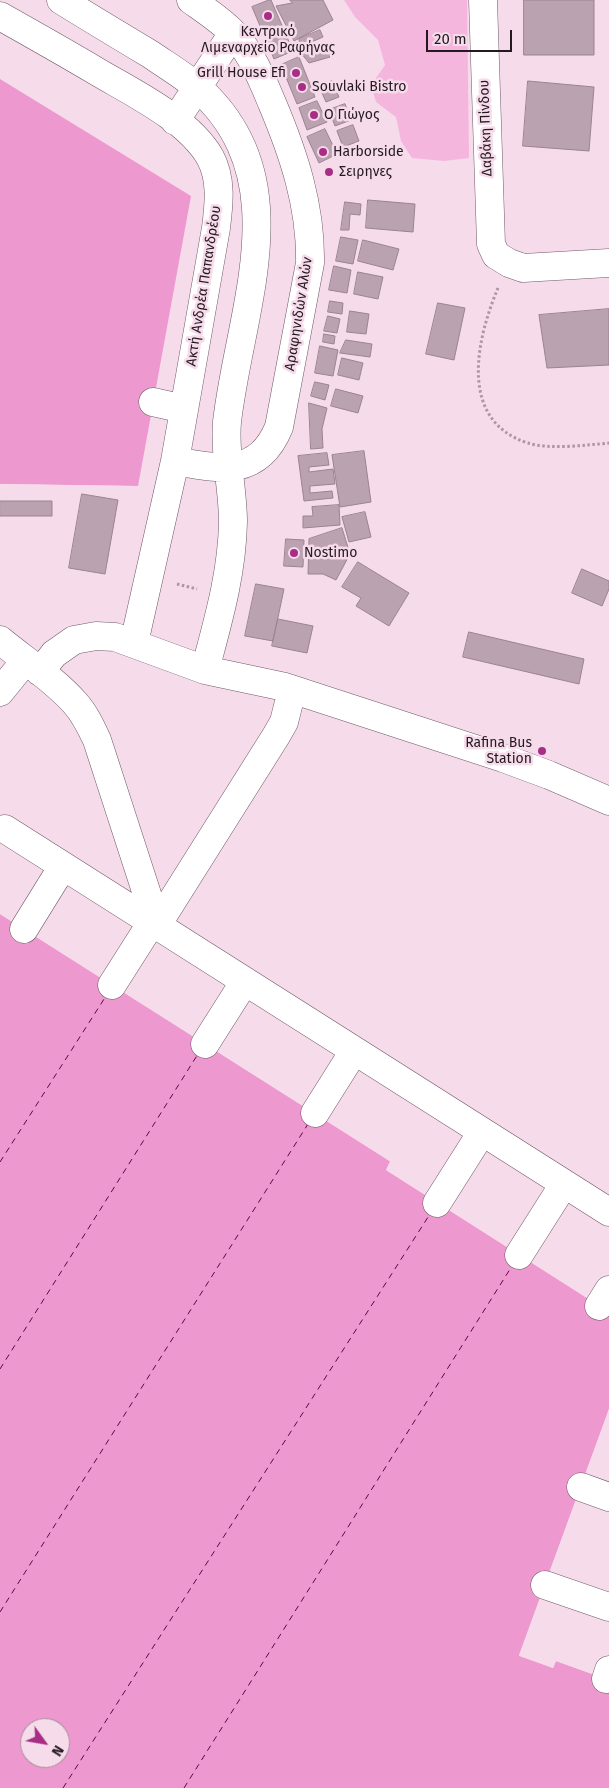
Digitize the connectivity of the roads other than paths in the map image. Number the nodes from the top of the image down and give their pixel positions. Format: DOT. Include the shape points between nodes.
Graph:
graph roads {
  1 [pos="61,0"];
  2 [pos="192,0"];
  3 [pos="483,0"];
  4 [pos="0,16"];
  5 [pos="233,32"];
  6 [pos="197,87"];
  7 [pos="175,121"];
  8 [pos="609,263"];
  9 [pos="153,402"];
  10 [pos="184,408"];
  11 [pos="174,461"];
  12 [pos="229,468"];
  13 [pos="0,640"];
  14 [pos="134,643"];
  15 [pos="32,666"];
  16 [pos="205,670"];
  17 [pos="292,690"];
  18 [pos="0,692"];
  19 [pos="609,801"];
  20 [pos="5,829"];
  21 [pos="63,866"];
  22 [pos="154,924"];
  23 [pos="24,929"];
  24 [pos="245,981"];
  25 [pos="112,985"];
  26 [pos="205,1044"];
  27 [pos="354,1051"];
  28 [pos="315,1113"];
  29 [pos="482,1132"];
  30 [pos="564,1184"];
  31 [pos="437,1203"];
  32 [pos="609,1212"];
  33 [pos="519,1255"];
  34 [pos="581,1487"];
  35 [pos="609,1497"];
  36 [pos="545,1585"];
  37 [pos="609,1608"];
  1 -- 6 [label="street"];
  2 -- 5 [label="street, Αραφηνιδών Αλών"];
  3 -- 8 [label="street, Δαβάκη Πίνδου" via="491,244 503,259 523,268"];
  4 -- 7 [label="street, Ακτή Ανδρέα Παπανδρέου" via="120,85"];
  5 -- 6 [label="street"];
  5 -- 12 [label="street, Αραφηνιδών Αλών" via="260,74 286,135 304,196 310,263 274,440 255,460"];
  6 -- 7 [label="street"];
  6 -- 12 [label="street" via="230,124 251,169 256,193 256,252 227,425"];
  7 -- 10 [label="street, Ακτή Ανδρέα Παπανδρέου" via="200,143 210,158 219,191 216,228"];
  9 -- 10 [label="street"];
  10 -- 11 [label="street, Ακτή Ανδρέα Παπανδρέου"];
  11 -- 12 [label="street, Αραφηνιδών Αλών"];
  11 -- 14 [label="street, Ακτή Ανδρέα Παπανδρέου"];
  12 -- 16 [label="street" via="232,547 225,596"];
  13 -- 15 [label="street"];
  14 -- 15 [label="street" via="96,636 74,640"];
  14 -- 16 [label="street"];
  15 -- 18 [label="street"];
  15 -- 22 [label="street" via="76,704 97,740"];
  16 -- 17 [label="street"];
  17 -- 19 [label="street" via="503,758"];
  17 -- 22 [label="street" via="284,722 276,736"];
  20 -- 21 [label="street"];
  21 -- 22 [label="street"];
  21 -- 23 [label="street"];
  22 -- 24 [label="street"];
  22 -- 25 [label="street"];
  24 -- 26 [label="street"];
  24 -- 27 [label="street"];
  27 -- 28 [label="street"];
  27 -- 29 [label="street"];
  29 -- 30 [label="street"];
  29 -- 31 [label="street"];
  30 -- 32 [label="street"];
  30 -- 33 [label="street"];
  34 -- 35 [label="street"];
  36 -- 37 [label="street"];
}
